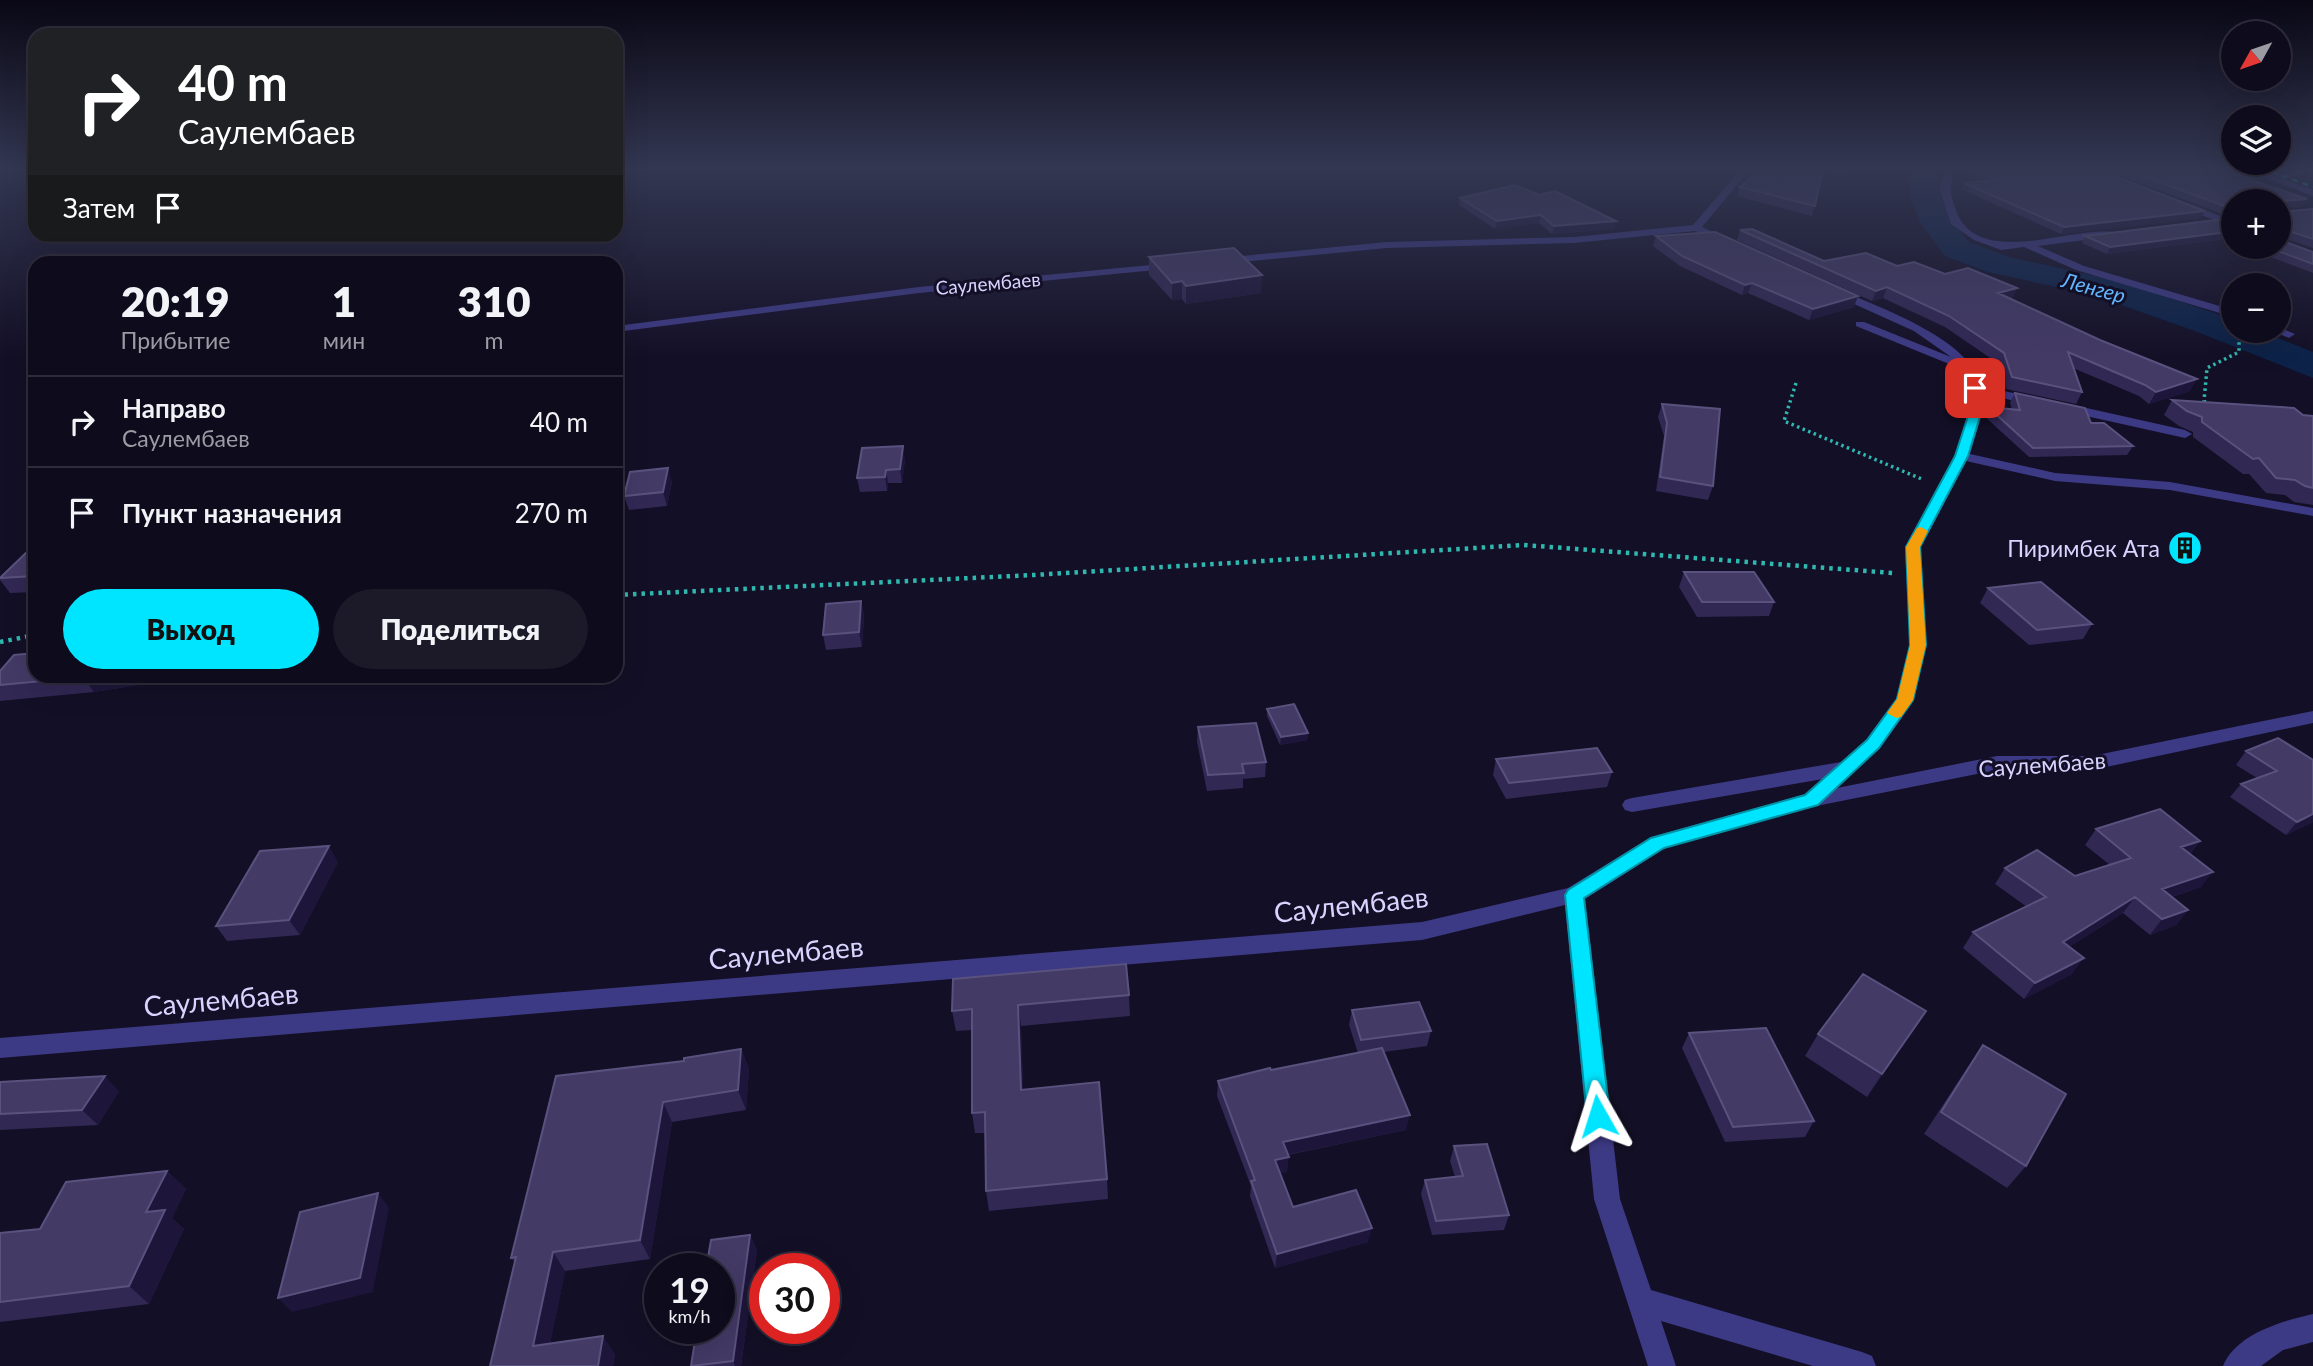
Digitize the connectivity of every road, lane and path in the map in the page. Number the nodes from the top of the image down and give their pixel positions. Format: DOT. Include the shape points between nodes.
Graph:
graph roads {
  1 [pos="1658,232"];
  2 [pos="1704,232"];
  3 [pos="1968,232"];
  4 [pos="2118,233"];
  5 [pos="2026,244"];
  6 [pos="1733,245"];
  7 [pos="1214,262"];
  8 [pos="1187,264"];
  9 [pos="1819,284"];
  10 [pos="2221,310"];
  11 [pos="1860,324"];
  12 [pos="623,328"];
  13 [pos="2239,343"];
  14 [pos="1963,366"];
  15 [pos="1796,383"];
  16 [pos="1975,388"];
  17 [pos="2214,411"];
  18 [pos="2185,433"];
  19 [pos="1962,456"];
  20 [pos="1944,489"];
  21 [pos="2313,512"];
  22 [pos="1914,575"];
  23 [pos="623,595"];
  24 [pos="28,636"];
  25 [pos="0,642"];
  26 [pos="2313,716"];
  27 [pos="1847,768"];
  28 [pos="1811,800"];
  29 [pos="1632,805"];
  30 [pos="1574,895"];
  31 [pos="0,1048"];
  32 [pos="1641,1301"];
  33 [pos="2313,1328"];
  34 [pos="1662,1366"];
  35 [pos="1861,1366"];
  36 [pos="2237,1366"];
  1 -- 7 [label="street" via="1574,240 1387,245"];
  2 -- 6 [label="street"];
  3 -- 5 [label="street" via="2001,247"];
  4 -- 5 [label="street"];
  5 -- 10 [label="street" via="2127,284"];
  8 -- 12 [label="street, Саулембаев" via="919,289"];
  9 -- 14 [label="street" via="1918,329 1952,349"];
  11 -- 14 [label="street"];
  13 -- 17 [label="path" via="2239,352 2207,368 2204,401"];
  14 -- 16 [label="street"];
  15 -- 20 [label="path" via="1784,421"];
  16 -- 18 [label="street"];
  16 -- 19 [label="street, Саулембаев" via="1975,413"];
  19 -- 20 [label="street, Саулембаев"];
  19 -- 21 [label="street" via="2055,477 2169,486"];
  20 -- 22 [label="street, Саулембаев" via="1913,547"];
  22 -- 23 [label="path" via="1524,545 1047,575"];
  22 -- 27 [label="street, Саулембаев" via="1918,645 1905,700 1873,744"];
  24 -- 25 [label="path"];
  26 -- 28 [label="street, Саулембаев" via="2092,764 1997,763"];
  27 -- 28 [label="street, Саулембаев"];
  27 -- 29 [label="street"];
  28 -- 30 [label="street, Саулембаев" via="1658,842"];
  30 -- 31 [label="street, Саулембаев" via="1422,931"];
  30 -- 32 [label="street" via="1607,1199"];
  32 -- 34 [label="street"];
  32 -- 35 [label="street"];
  33 -- 36 [label="street" via="2276,1337"];
}
